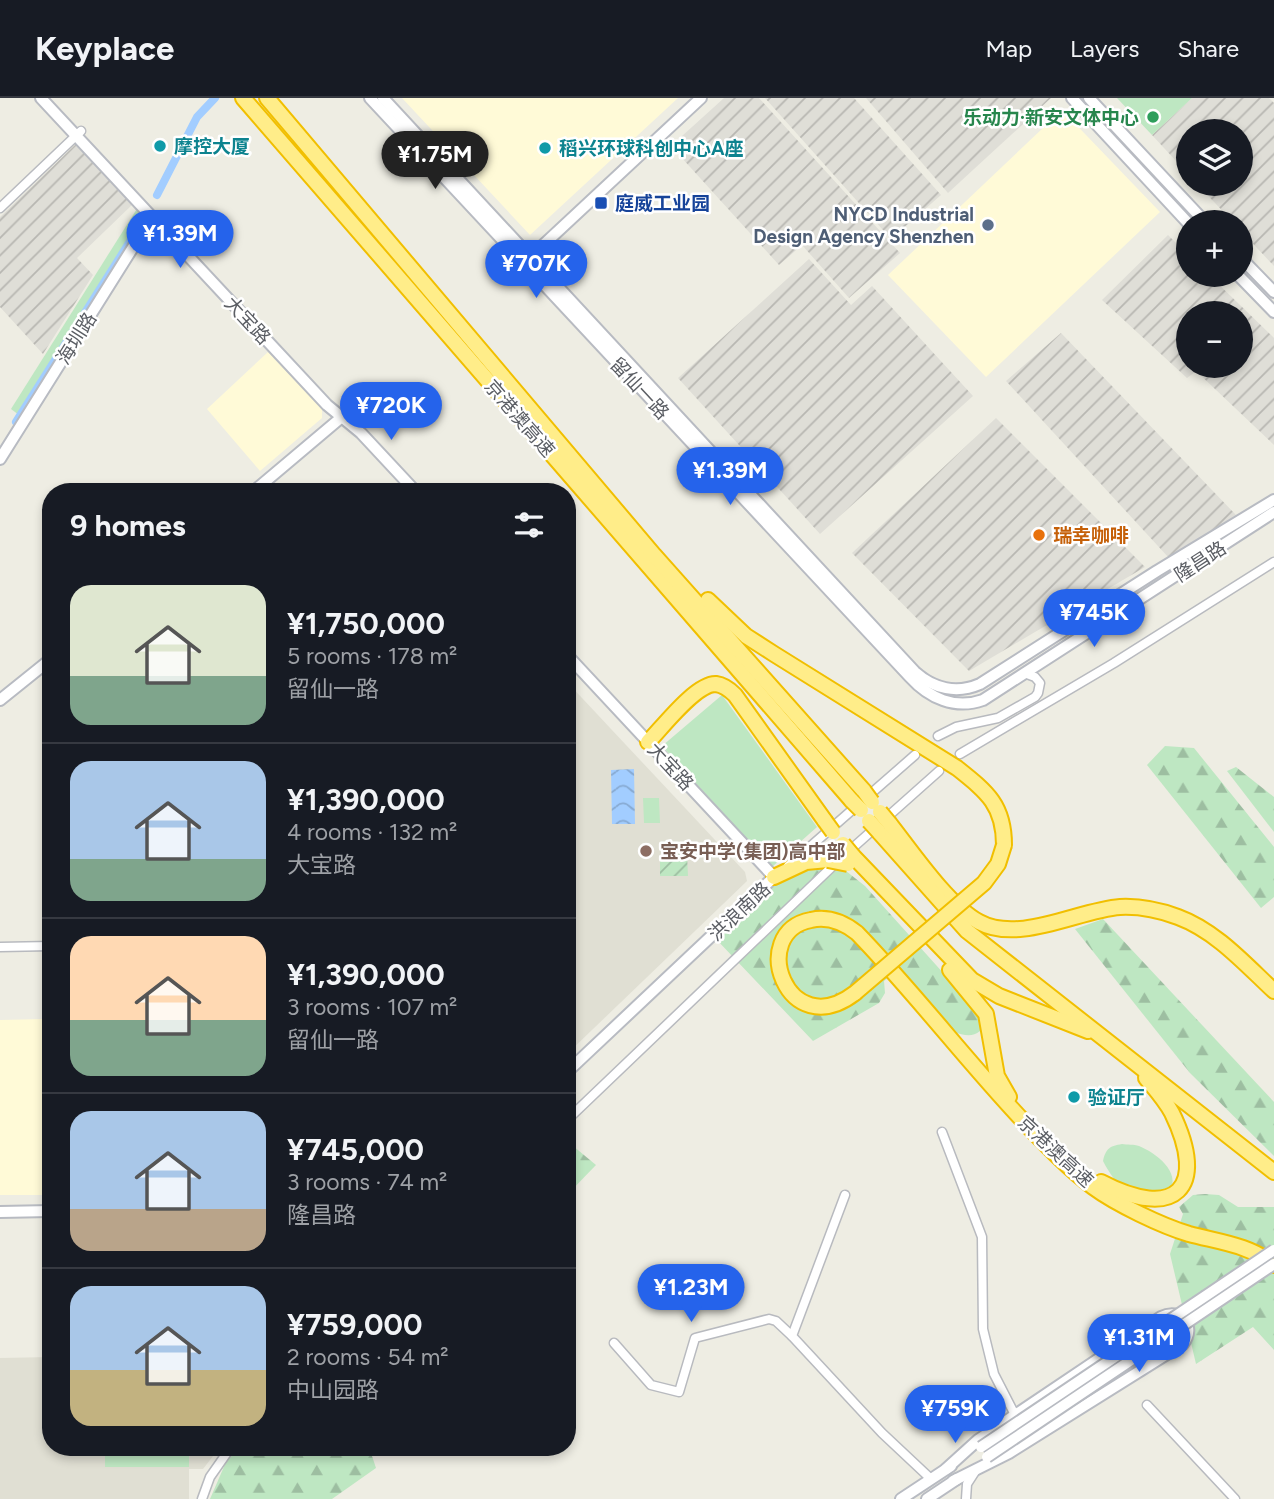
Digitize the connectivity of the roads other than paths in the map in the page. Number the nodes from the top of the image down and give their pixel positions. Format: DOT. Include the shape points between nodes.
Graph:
graph roads {
  1 [pos="41,98"];
  2 [pos="51,98"];
  3 [pos="243,98"];
  4 [pos="267,98"];
  5 [pos="370,98"];
  6 [pos="383,98"];
  7 [pos="692,98"];
  8 [pos="701,98"];
  9 [pos="1072,98"];
  10 [pos="1089,98"];
  11 [pos="78,133"];
  12 [pos="0,208"];
  13 [pos="1176,210"];
  14 [pos="1194,210"];
  15 [pos="152,216"];
  16 [pos="509,234"];
  17 [pos="545,235"];
  18 [pos="526,256"];
  19 [pos="1253,270"];
  20 [pos="1250,287"];
  21 [pos="1274,292"];
  22 [pos="1274,312"];
  23 [pos="343,416"];
  24 [pos="0,459"];
  25 [pos="264,483"];
  26 [pos="407,483"];
  27 [pos="1274,500"];
  28 [pos="1274,512"];
  29 [pos="622,516"];
  30 [pos="1274,562"];
  31 [pos="576,665"];
  32 [pos="42,666"];
  33 [pos="912,674"];
  34 [pos="1027,674"];
  35 [pos="0,700"];
  36 [pos="938,736"];
  37 [pos="648,742"];
  38 [pos="960,754"];
  39 [pos="915,755"];
  40 [pos="939,771"];
  41 [pos="871,812"];
  42 [pos="848,855"];
  43 [pos="774,877"];
  44 [pos="42,946"];
  45 [pos="0,947"];
  46 [pos="1274,991"];
  47 [pos="1105,1038"];
  48 [pos="1119,1049"];
  49 [pos="576,1064"];
  50 [pos="1005,1090"];
  51 [pos="576,1111"];
  52 [pos="1020,1118"];
  53 [pos="942,1132"];
  54 [pos="1274,1172"];
  55 [pos="845,1195"];
  56 [pos="42,1211"];
  57 [pos="0,1212"];
  58 [pos="1274,1250"];
  59 [pos="1274,1265"];
  60 [pos="793,1336"];
  61 [pos="614,1343"];
  62 [pos="1147,1405"];
  63 [pos="1015,1415"];
  64 [pos="984,1452"];
  65 [pos="225,1456"];
  66 [pos="946,1469"];
  67 [pos="977,1470"];
  68 [pos="931,1479"];
  69 [pos="953,1481"];
  70 [pos="202,1499"];
  71 [pos="901,1499"];
  72 [pos="927,1499"];
  73 [pos="966,1499"];
  74 [pos="1234,1499"];
  1 -- 11 [label="main road, 大宝路"];
  2 -- 11 [label="main road, 大宝路"];
  3 -- 41 [label="highway, 京港澳高速"];
  4 -- 29 [label="highway, 京港澳高速"];
  5 -- 18 [label="main road, 留仙一路"];
  6 -- 16 [label="main road, 留仙一路"];
  7 -- 17 [label="main road"];
  8 -- 18 [label="main road"];
  9 -- 13 [label="main road"];
  10 -- 14 [label="main road"];
  11 -- 12 [label="street"];
  11 -- 15 [label="main road, 大宝路"];
  11 -- 23 [label="main road, 大宝路"];
  15 -- 23 [label="main road, 大宝路" via="327,405"];
  15 -- 24 [label="main road, 海圳路"];
  16 -- 17 [label="main road" via="530,242"];
  16 -- 18 [label="main road, 留仙一路"];
  17 -- 18 [label="main road"];
  18 -- 33 [label="main road, 留仙一路"];
  19 -- 21 [label="main road"];
  20 -- 22 [label="main road"];
  23 -- 25 [label="main road"];
  23 -- 26 [label="main road, 大宝路"];
  27 -- 33 [label="main road, 隆昌路" via="980,684 945,688"];
  28 -- 34 [label="main road, 隆昌路"];
  29 -- 41 [label="highway, 京港澳高速"];
  29 -- 52 [label="highway, 京港澳高速, bridge" via="746,636 957,768 979,785 999,812 1004,845 984,883 855,993 823,1007 805,1004 781,979 779,965 790,931 802,922 836,920 852,929"];
  30 -- 38 [label="street"];
  31 -- 37 [label="main road, 大宝路"];
  32 -- 35 [label="main road"];
  33 -- 34 [label="main road, 隆昌路" via="931,695 968,704"];
  34 -- 36 [label="street" via="1040,683 1035,697 998,718 949,729"];
  37 -- 42 [label="highway" via="704,687 727,688"];
  37 -- 43 [label="main road, 大宝路"];
  39 -- 43 [label="street, 洪浪南路"];
  40 -- 51 [label="street" via="832,866"];
  41 -- 46 [label="highway, 京港澳高速" via="979,922 1020,928 1114,908 1157,910 1213,936"];
  41 -- 47 [label="highway, 京港澳高速" via="967,931"];
  42 -- 43 [label="highway, bridge" via="806,862"];
  42 -- 47 [label="highway" via="972,980 999,996"];
  42 -- 50 [label="highway" via="983,1008 997,1076"];
  43 -- 49 [label="main road, 洪浪南路"];
  44 -- 45 [label="street"];
  47 -- 48 [label="highway, 京港澳高速"];
  48 -- 50 [label="highway" via="1161,1096 1180,1133 1188,1175 1179,1191 1168,1198 1136,1197 1097,1180"];
  48 -- 54 [label="highway, 京港澳高速"];
  50 -- 52 [label="highway"];
  52 -- 59 [label="highway, 京港澳高速" via="1105,1195 1175,1229 1245,1249"];
  53 -- 63 [label="street" via="982,1237 983,1329 993,1374"];
  55 -- 60 [label="street"];
  56 -- 57 [label="main road"];
  58 -- 64 [label="main road, bridge"];
  59 -- 64 [label="main road, bridge"];
  60 -- 61 [label="street" via="769,1319 695,1338 680,1392 651,1385"];
  60 -- 68 [label="street"];
  62 -- 74 [label="street"];
  63 -- 66 [label="main road"];
  63 -- 67 [label="main road" via="1164,1315 1178,1314 1188,1324 1183,1344"];
  64 -- 66 [label="main road"];
  64 -- 69 [label="main road"];
  65 -- 70 [label="street"];
  66 -- 68 [label="main road"];
  67 -- 69 [label="main road"];
  67 -- 73 [label="street" via="967,1485"];
  68 -- 71 [label="main road"];
  69 -- 72 [label="main road"];
}
